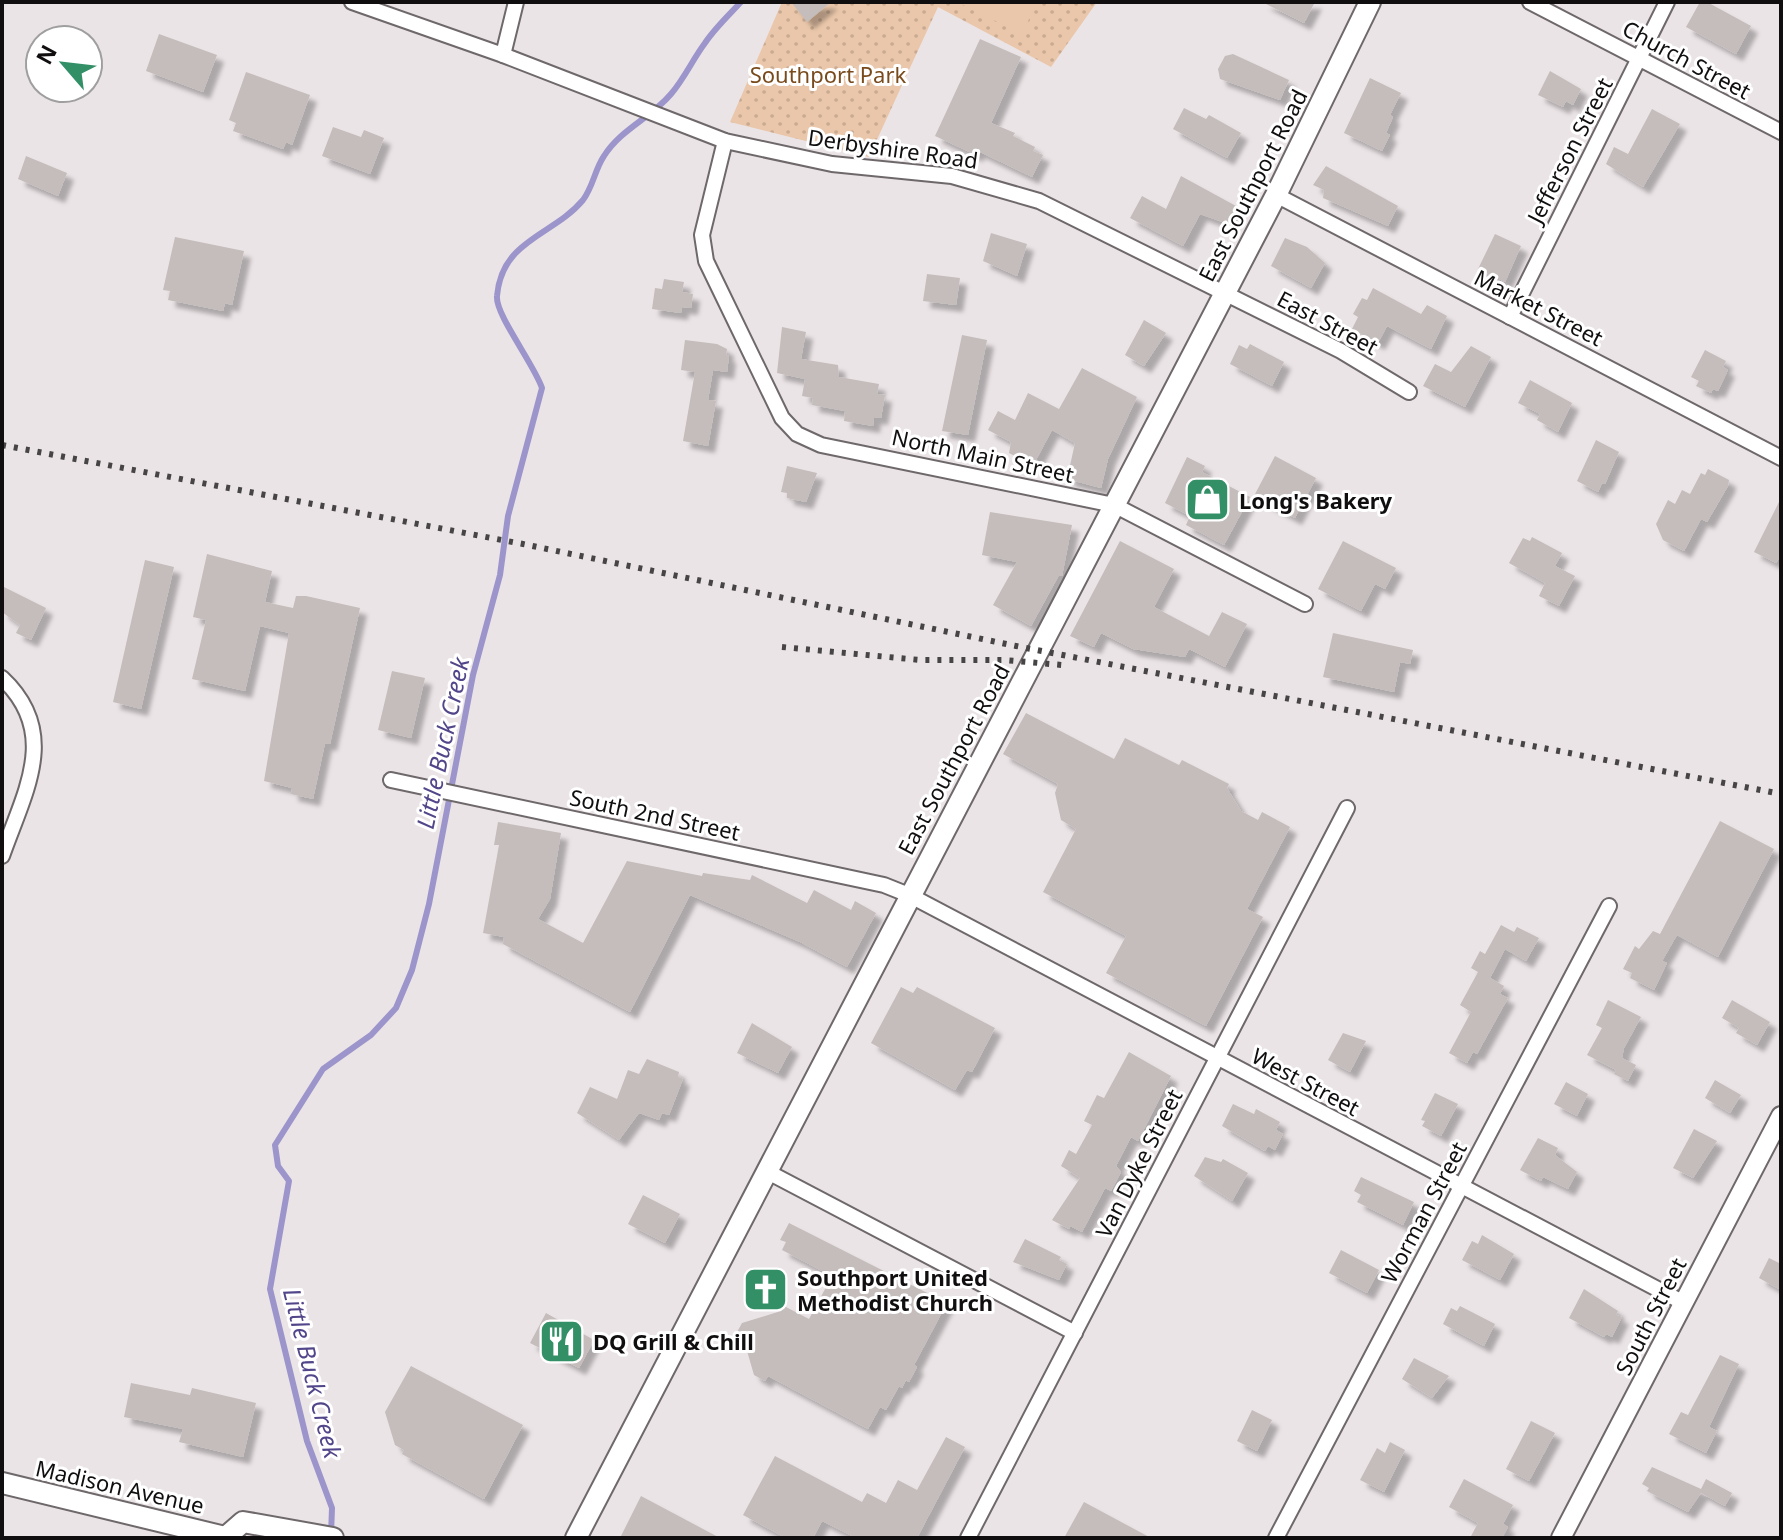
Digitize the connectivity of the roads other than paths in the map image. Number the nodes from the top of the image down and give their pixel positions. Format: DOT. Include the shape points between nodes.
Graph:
graph roads {
  1 [pos="352,2"];
  2 [pos="516,2"];
  3 [pos="1370,2"];
  4 [pos="1530,2"];
  5 [pos="1667,2"];
  6 [pos="503,55"];
  7 [pos="1639,58"];
  8 [pos="1781,132"];
  9 [pos="725,141"];
  10 [pos="1276,195"];
  11 [pos="1224,293"];
  12 [pos="1510,317"];
  13 [pos="1409,392"];
  14 [pos="1781,458"];
  15 [pos="1114,505"];
  16 [pos="1305,604"];
  17 [pos="2,678"];
  18 [pos="391,780"];
  19 [pos="1347,808"];
  20 [pos="2,856"];
  21 [pos="909,895"];
  22 [pos="1609,906"];
  23 [pos="1216,1059"];
  24 [pos="1781,1116"];
  25 [pos="766,1171"];
  26 [pos="1461,1187"];
  27 [pos="1684,1303"];
  28 [pos="1075,1333"];
  29 [pos="2,1483"];
  30 [pos="228,1537"];
  31 [pos="333,1538"];
  32 [pos="576,1538"];
  33 [pos="968,1538"];
  34 [pos="1276,1538"];
  35 [pos="1561,1538"];
  1 -- 6 [label="street, Derbyshire Road"];
  2 -- 6 [label="street"];
  3 -- 10 [label="main road, East Southport Road"];
  4 -- 7 [label="street, Church Street"];
  5 -- 7 [label="street, Jefferson Street"];
  6 -- 9 [label="street, Derbyshire Road"];
  7 -- 8 [label="street, Church Street"];
  7 -- 12 [label="street, Jefferson Street"];
  9 -- 11 [label="street, Derbyshire Road" via="815,161 943,175 1005,189 1063,211"];
  9 -- 15 [label="street, North Main Street" via="702,235 707,264 782,418 805,439 844,450"];
  10 -- 11 [label="main road, East Southport Road"];
  10 -- 12 [label="street, Market Street"];
  11 -- 13 [label="street, East Street" via="1341,351"];
  11 -- 15 [label="main road, East Southport Road"];
  12 -- 14 [label="street, Market Street"];
  15 -- 16 [label="street, North Main Street"];
  15 -- 21 [label="main road, East Southport Road"];
  17 -- 20 [label="street" via="25,706 34,729 35,754"];
  18 -- 21 [label="street, South 2nd Street" via="884,885"];
  19 -- 23 [label="street, Van Dyke Street"];
  21 -- 23 [label="street, West Street"];
  21 -- 25 [label="main road, East Southport Road"];
  22 -- 26 [label="street, Worman Street"];
  23 -- 26 [label="street, West Street"];
  23 -- 28 [label="street, Van Dyke Street"];
  24 -- 27 [label="street, South Street"];
  25 -- 28 [label="street"];
  25 -- 32 [label="main road, East Southport Road"];
  26 -- 27 [label="street, West Street"];
  26 -- 34 [label="street, Worman Street"];
  27 -- 35 [label="street, South Street"];
  28 -- 33 [label="street, Van Dyke Street"];
  29 -- 30 [label="main road, Madison Avenue"];
  30 -- 31 [label="main road, Madison Avenue" via="243,1522"];
}
